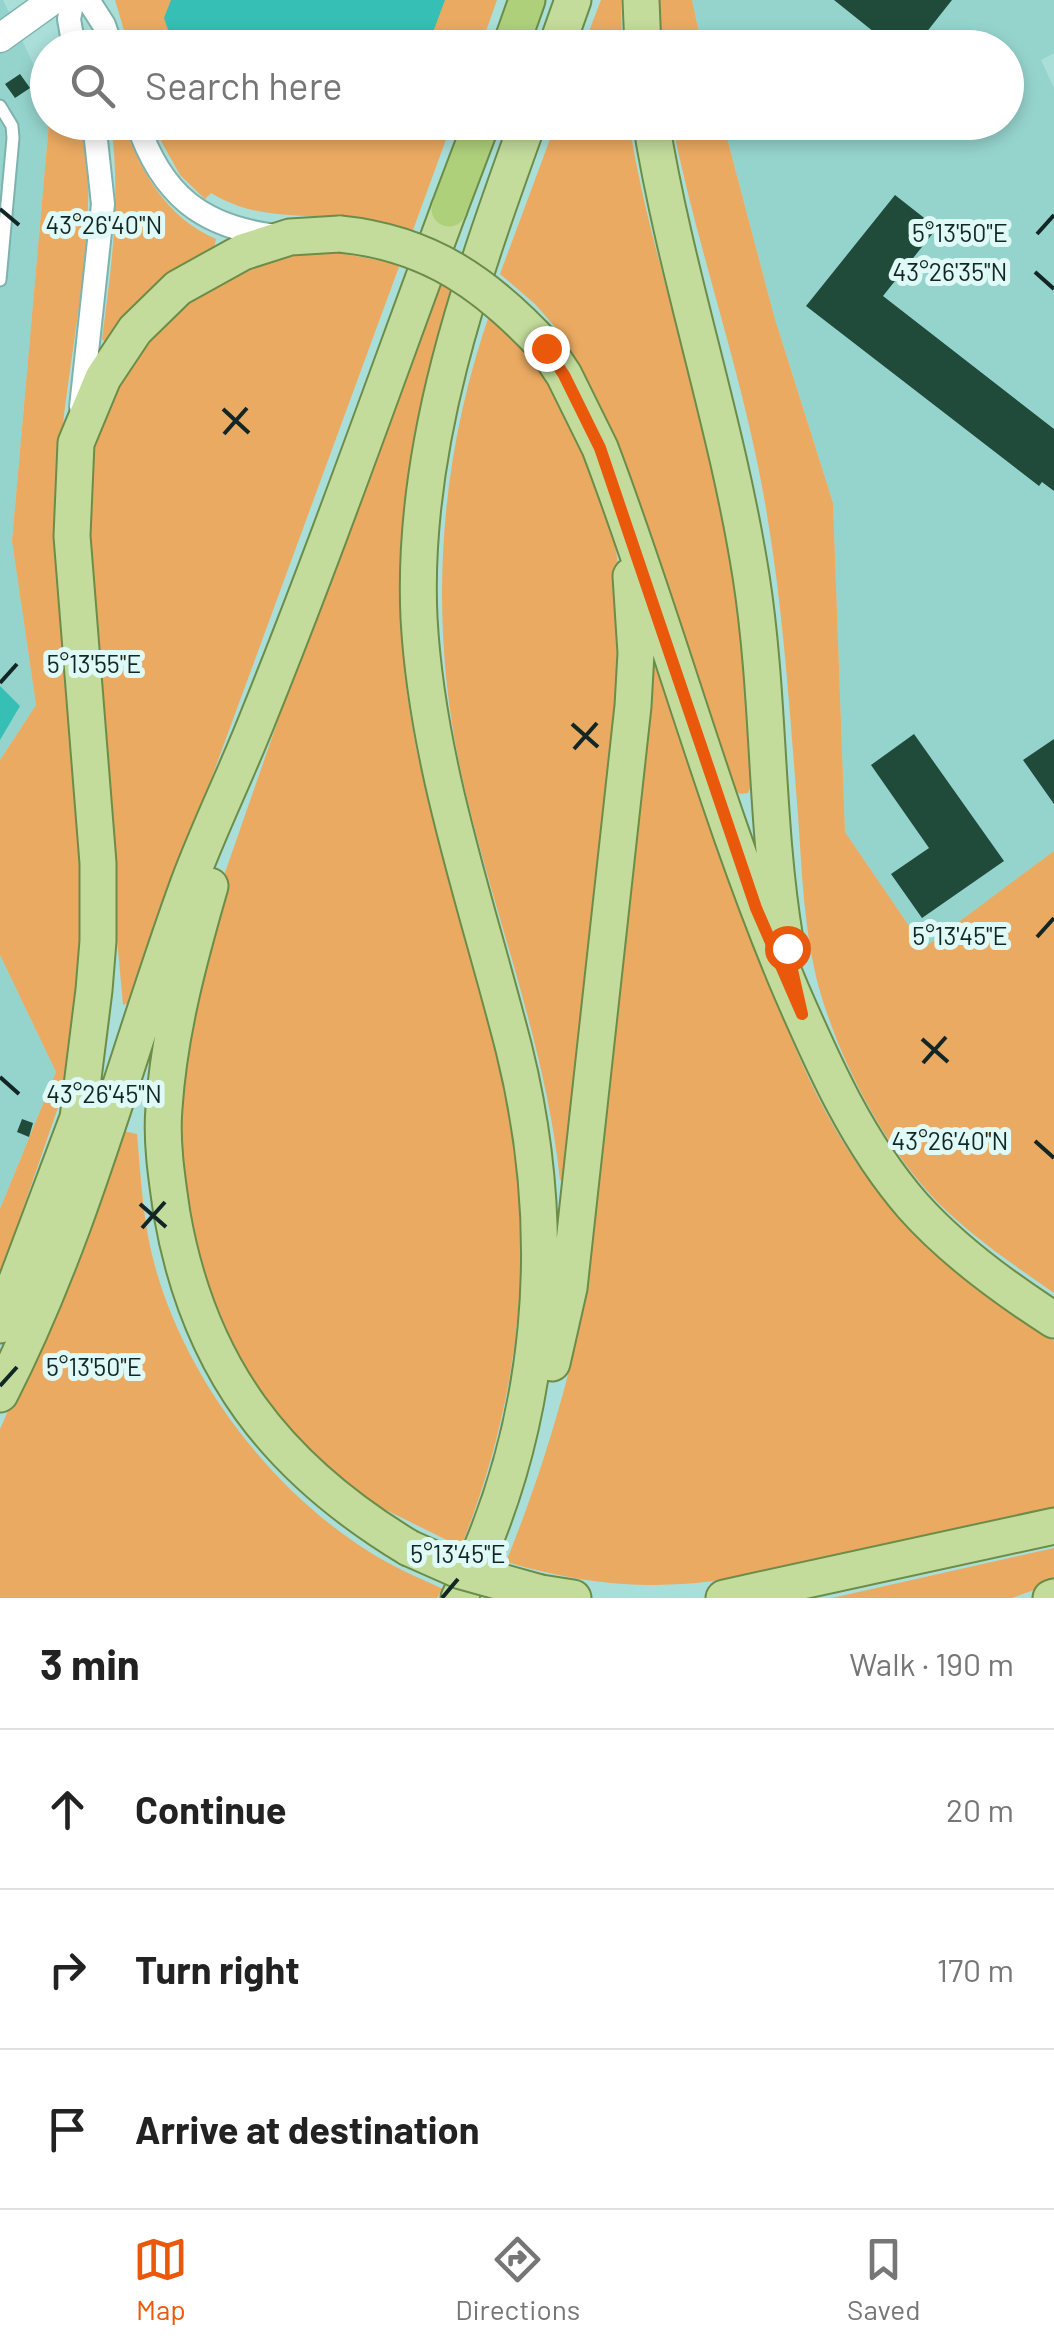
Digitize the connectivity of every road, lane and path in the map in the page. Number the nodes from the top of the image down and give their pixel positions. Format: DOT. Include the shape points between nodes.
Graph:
graph roads {
  1 [pos="53,0"];
  2 [pos="73,0"];
  3 [pos="88,0"];
  4 [pos="528,0"];
  5 [pos="573,0"];
  6 [pos="641,0"];
  7 [pos="71,30"];
  8 [pos="106,30"];
  9 [pos="517,30"];
  10 [pos="562,30"];
  11 [pos="642,30"];
  12 [pos="0,38"];
  13 [pos="0,106"];
  14 [pos="97,140"];
  15 [pos="143,140"];
  16 [pos="475,140"];
  17 [pos="522,140"];
  18 [pos="654,140"];
  19 [pos="450,209"];
  20 [pos="290,237"];
  21 [pos="0,280"];
  22 [pos="76,444"];
  23 [pos="612,480"];
  24 [pos="259,716"];
  25 [pos="802,1014"];
  26 [pos="1054,1320"];
  27 [pos="0,1325"];
  28 [pos="0,1394"];
  29 [pos="504,1496"];
  30 [pos="1054,1526"];
  31 [pos="557,1596"];
  32 [pos="459,1598"];
  33 [pos="724,1598"];
  1 -- 12 [label="street"];
  2 -- 7 [label="street"];
  3 -- 8 [label="street"];
  4 -- 9 [label="highway"];
  5 -- 10 [label="main road"];
  6 -- 11 [label="main road"];
  13 -- 21 [label="lane" via="13,138"];
  14 -- 22 [label="street" via="102,240"];
  15 -- 20 [label="street" via="165,180 198,212 250,232"];
  16 -- 19 [label="highway"];
  17 -- 29 [label="main road" via="454,347 434,435 419,616 432,725 515,1053 540,1211 536,1346"];
  18 -- 25 [label="main road" via="740,514 762,678 778,896"];
  19 -- 24 [label="main road"];
  20 -- 22 [label="main road" via="220,262 156,306 103,378"];
  20 -- 23 [label="main road, bridge" via="369,237 406,247 483,287 546,348 581,406"];
  22 -- 27 [label="main road" via="72,536 98,862 98,941 78,1118"];
  23 -- 25 [label="main road" via="756,908"];
  23 -- 29 [label="main road" via="632,586 634,706 569,1288 541,1400"];
  24 -- 28 [label="main road" via="190,879 92,1175"];
  24 -- 31 [label="main road, bridge" via="172,1036 164,1112 181,1266 239,1393 313,1480 409,1548 460,1571"];
  25 -- 26 [label="main road" via="840,1097 914,1206 957,1250"];
  29 -- 32 [label="main road"];
  30 -- 33 [label="main road"];
}
